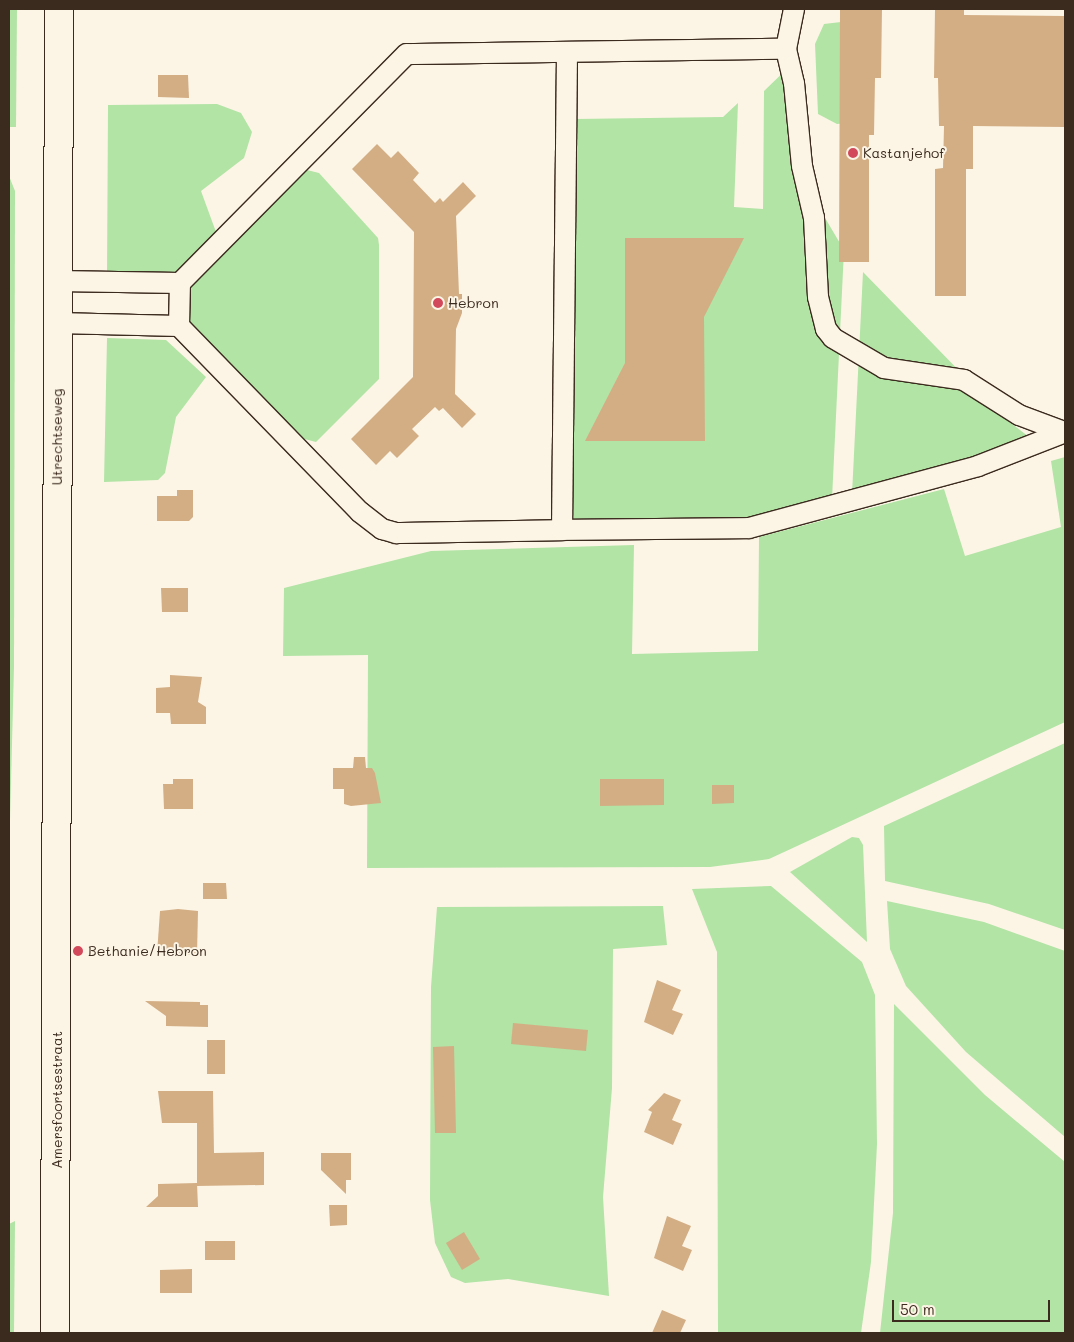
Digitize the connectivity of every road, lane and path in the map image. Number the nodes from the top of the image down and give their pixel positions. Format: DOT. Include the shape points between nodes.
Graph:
graph roads {
  1 [pos="59,9"];
  2 [pos="794,9"];
  3 [pos="786,49"];
  4 [pos="567,53"];
  5 [pos="57,282"];
  6 [pos="180,283"];
  7 [pos="56,323"];
  8 [pos="179,326"];
  9 [pos="1065,432"];
  10 [pos="562,530"];
  11 [pos="58,866"];
  12 [pos="55,1333"];
  1 -- 5 [label="main road, Utrechtseweg"];
  2 -- 3 [label="street"];
  3 -- 4 [label="street"];
  3 -- 9 [label="street" via="794,84 802,166 814,218 818,297 826,329 833,338 884,368 964,380 1019,415"];
  4 -- 6 [label="street" via="419,51 407,54"];
  4 -- 10 [label="street"];
  5 -- 6 [label="street"];
  5 -- 7 [label="main road, Utrechtseweg"];
  6 -- 8 [label="street"];
  7 -- 8 [label="street"];
  7 -- 11 [label="main road, Utrechtseweg"];
  8 -- 10 [label="street" via="347,499 382,529 396,533"];
  9 -- 10 [label="street" via="978,466 749,528"];
  11 -- 12 [label="main road, Amersfoortsestraat"];
}
